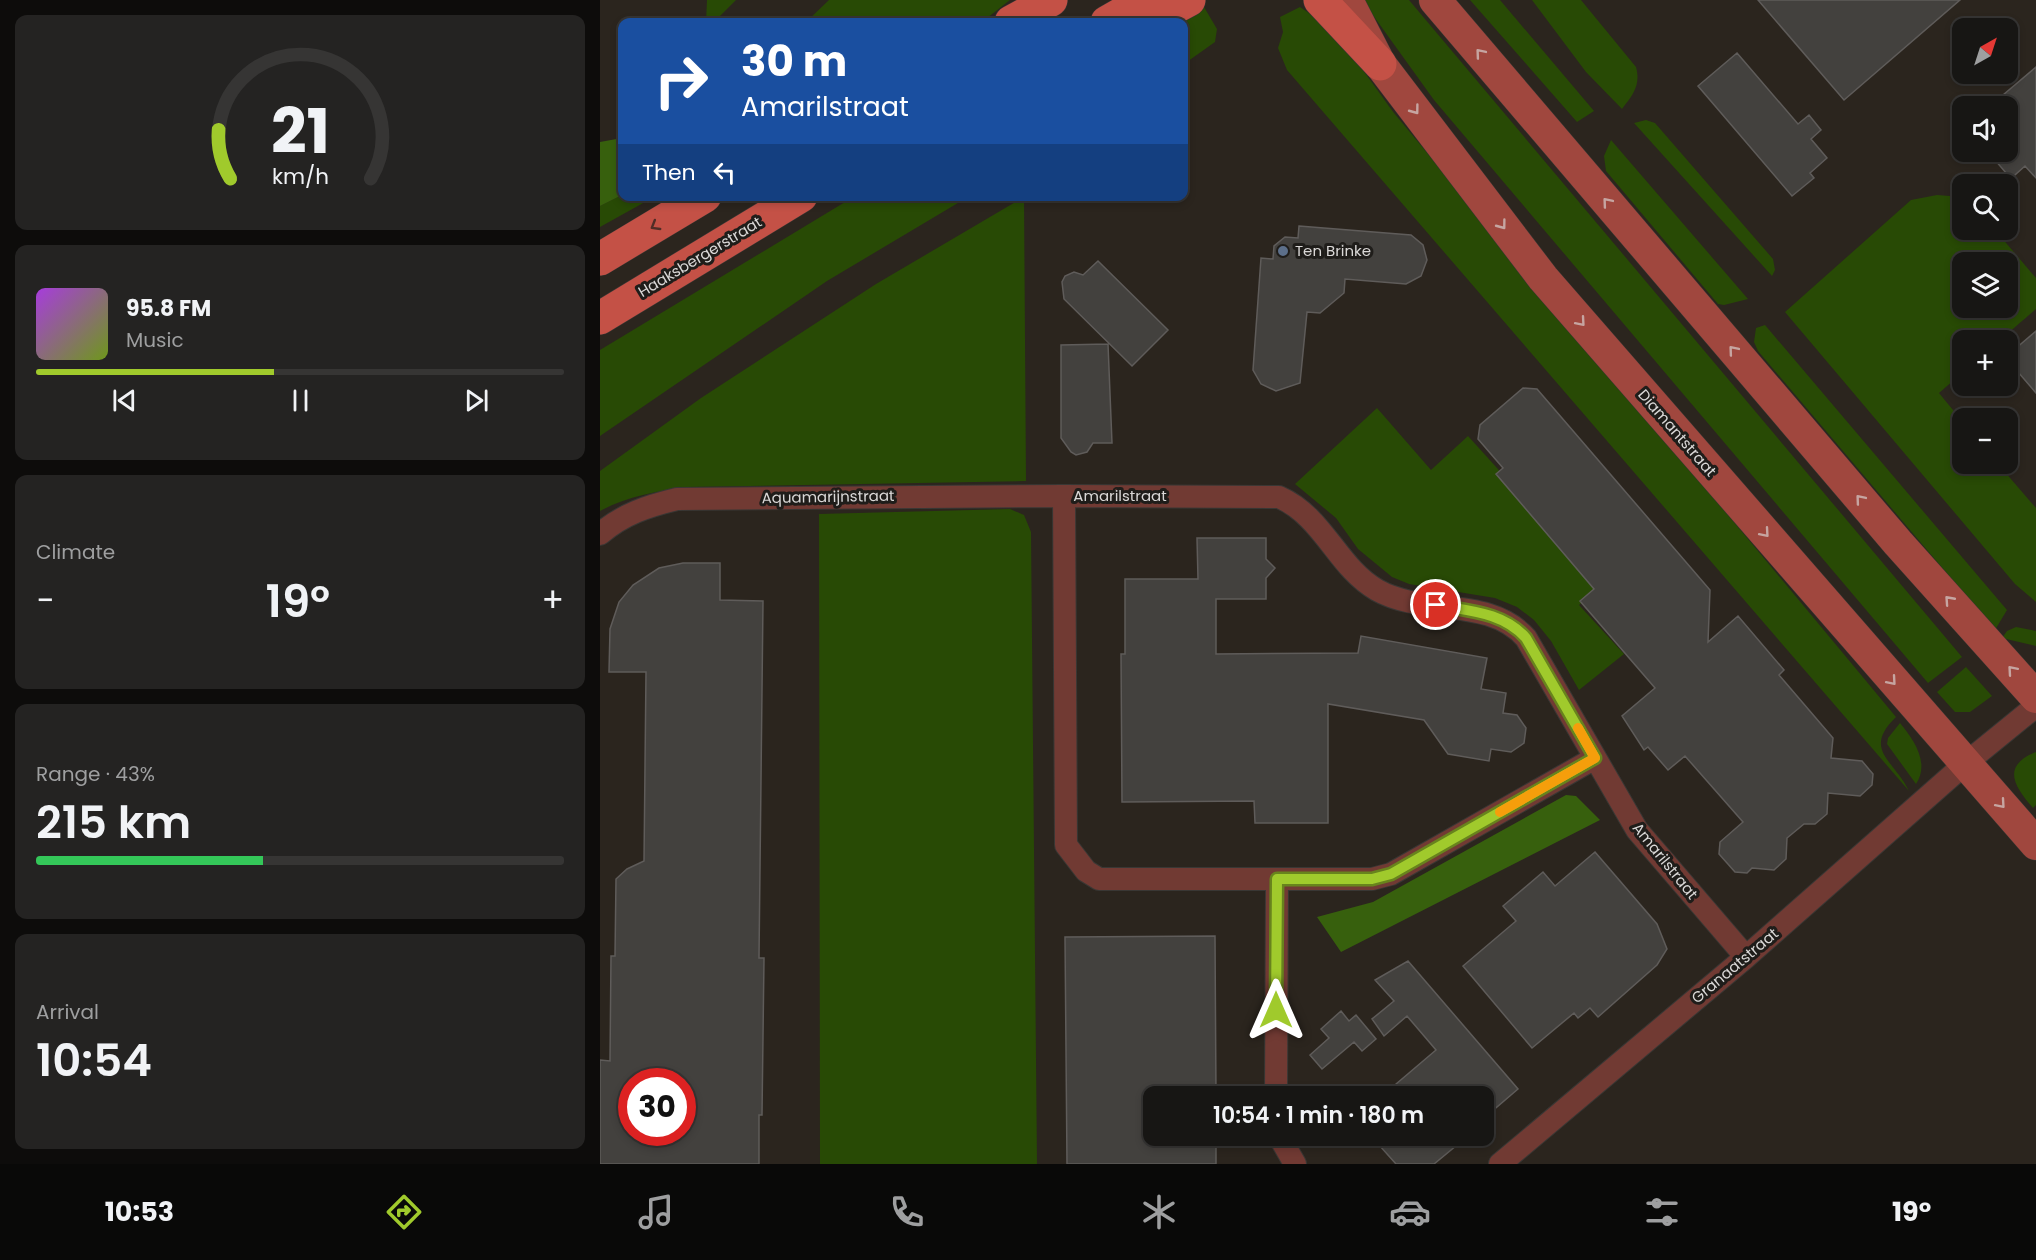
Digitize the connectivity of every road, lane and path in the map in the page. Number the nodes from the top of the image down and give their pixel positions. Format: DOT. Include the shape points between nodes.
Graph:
graph roads {
  1 [pos="1051,0"];
  2 [pos="1146,0"];
  3 [pos="1189,0"];
  4 [pos="1320,0"];
  5 [pos="1347,0"];
  6 [pos="1435,0"];
  7 [pos="1018,18"];
  8 [pos="1114,18"];
  9 [pos="1155,18"];
  10 [pos="1380,64"];
  11 [pos="697,201"];
  12 [pos="793,201"];
  13 [pos="600,259"];
  14 [pos="600,318"];
  15 [pos="1064,496"];
  16 [pos="600,534"];
  17 [pos="2036,697"];
  18 [pos="2036,706"];
  19 [pos="1595,758"];
  20 [pos="1966,763"];
  21 [pos="2036,844"];
  22 [pos="1277,879"];
  23 [pos="1746,957"];
  24 [pos="1276,1086"];
  25 [pos="1285,1146"];
  26 [pos="1295,1164"];
  27 [pos="1500,1164"];
  1 -- 7 [label="main road"];
  2 -- 8 [label="main road"];
  3 -- 9 [label="main road"];
  4 -- 10 [label="main road"];
  5 -- 10 [label="main road, Diamantstraat"];
  17 -- 6 [label="main road, one-way" via="1898,543"];
  10 -- 20 [label="main road, Diamantstraat, one-way" via="1543,278"];
  11 -- 13 [label="main road, one-way"];
  12 -- 14 [label="main road, Haaksbergerstraat"];
  15 -- 16 [label="street, Aquamarijnstraat" via="677,499 645,507 619,519"];
  15 -- 19 [label="street, Amarilstraat" via="1279,497 1293,503 1306,512 1360,578 1378,590 1394,597 1499,617 1515,626 1526,638"];
  15 -- 22 [label="street, Amarilstraat" via="1066,845 1086,871 1099,879"];
  18 -- 20 [label="street, Granaatstraat"];
  19 -- 22 [label="street, Amarilstraat" via="1391,874 1372,879"];
  19 -- 23 [label="street, Amarilstraat" via="1643,837"];
  20 -- 21 [label="main road, Diamantstraat, one-way"];
  20 -- 23 [label="street, Granaatstraat"];
  22 -- 24 [label="street"];
  23 -- 27 [label="street, Granaatstraat"];
  25 -- 26 [label="street"];
}
